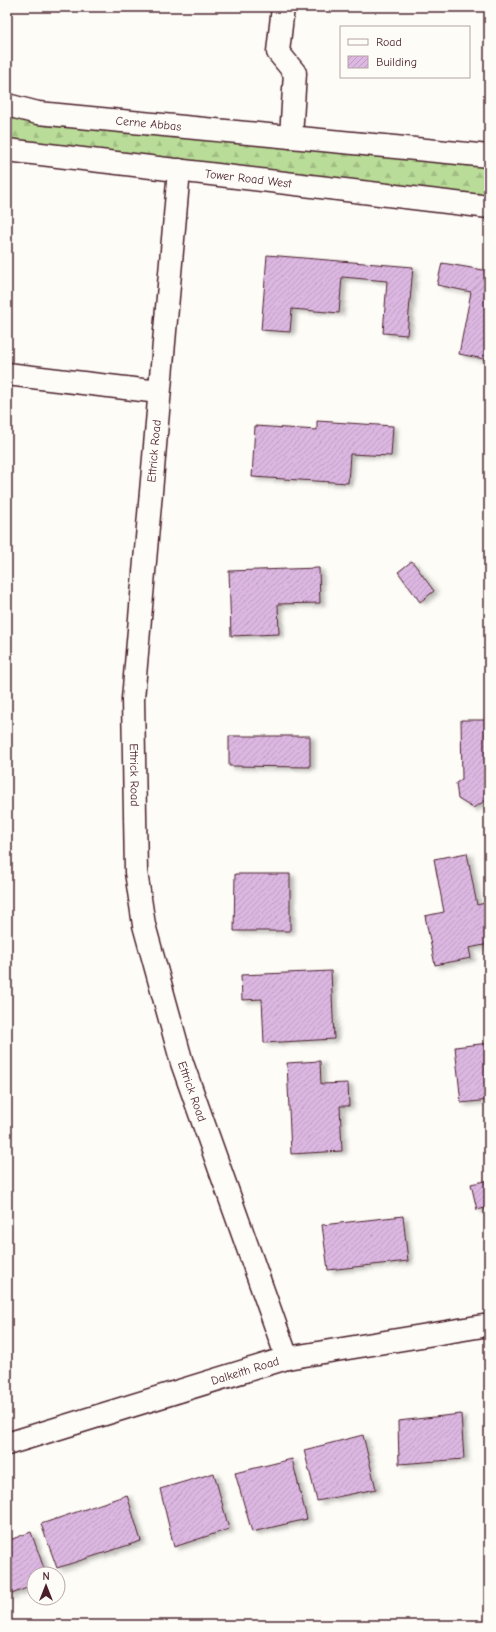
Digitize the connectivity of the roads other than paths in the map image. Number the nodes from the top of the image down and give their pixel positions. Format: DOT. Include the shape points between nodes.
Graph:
graph roads {
  1 [pos="283,7"];
  2 [pos="7,105"];
  3 [pos="292,137"];
  4 [pos="7,150"];
  5 [pos="489,156"];
  6 [pos="178,170"];
  7 [pos="489,208"];
  8 [pos="7,374"];
  9 [pos="159,392"];
  10 [pos="489,1325"];
  11 [pos="287,1358"];
  12 [pos="7,1444"];
  1 -- 3 [label="street" via="278,52 295,73"];
  2 -- 3 [label="street, Cerne Abbas" via="38,113"];
  3 -- 5 [label="street, Cerne Abbas"];
  4 -- 6 [label="street, Tower Road West"];
  6 -- 7 [label="street, Tower Road West"];
  6 -- 9 [label="street, Ettrick Road"];
  8 -- 9 [label="street"];
  9 -- 11 [label="street, Ettrick Road" via="133,698 136,872 144,925 182,1063"];
  10 -- 11 [label="street, Dalkeith Road"];
  11 -- 12 [label="street, Dalkeith Road"];
}
